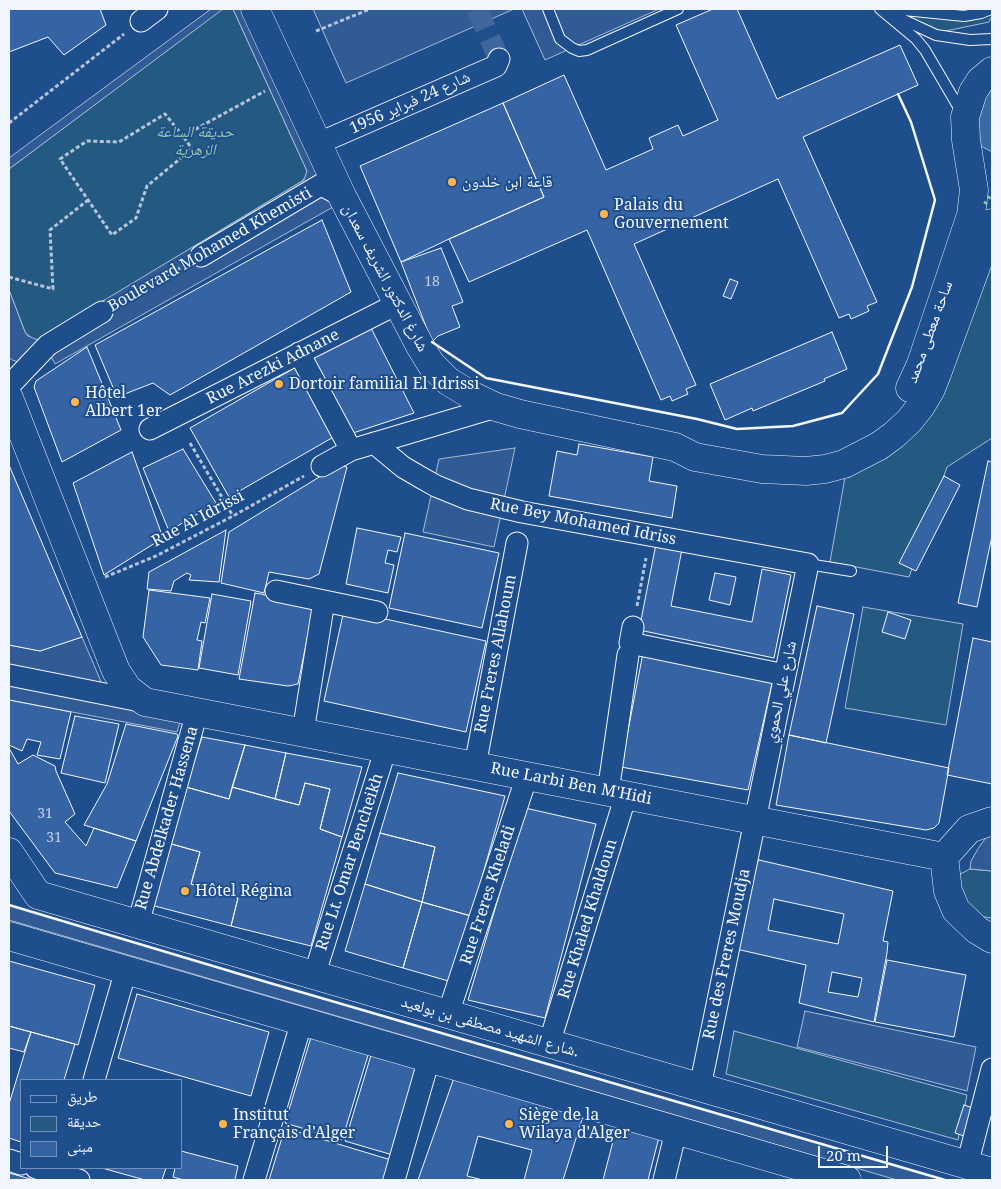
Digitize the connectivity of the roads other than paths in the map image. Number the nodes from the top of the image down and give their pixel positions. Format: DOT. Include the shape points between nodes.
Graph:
graph roads {
  1 [pos="255,9"];
  2 [pos="548,9"];
  3 [pos="678,9"];
  4 [pos="881,9"];
  5 [pos="894,9"];
  6 [pos="991,9"];
  7 [pos="992,38"];
  8 [pos="499,59"];
  9 [pos="992,71"];
  10 [pos="965,117"];
  11 [pos="317,144"];
  12 [pos="342,196"];
  13 [pos="992,223"];
  14 [pos="201,256"];
  15 [pos="397,304"];
  16 [pos="102,312"];
  17 [pos="299,353"];
  18 [pos="9,386"];
  19 [pos="9,398"];
  20 [pos="496,407"];
  21 [pos="150,429"];
  22 [pos="374,443"];
  23 [pos="675,446"];
  24 [pos="352,450"];
  25 [pos="322,466"];
  26 [pos="517,543"];
  27 [pos="808,564"];
  28 [pos="851,571"];
  29 [pos="276,592"];
  30 [pos="324,601"];
  31 [pos="377,612"];
  32 [pos="9,674"];
  33 [pos="785,675"];
  34 [pos="145,702"];
  35 [pos="197,712"];
  36 [pos="303,732"];
  37 [pos="386,748"];
  38 [pos="474,766"];
  39 [pos="527,776"];
  40 [pos="617,794"];
  41 [pos="755,820"];
  42 [pos="992,822"];
  43 [pos="9,852"];
  44 [pos="944,857"];
  45 [pos="138,924"];
  46 [pos="9,936"];
  47 [pos="992,939"];
  48 [pos="126,970"];
  49 [pos="314,976"];
  50 [pos="448,1014"];
  51 [pos="302,1021"];
  52 [pos="549,1044"];
  53 [pos="429,1059"];
  54 [pos="992,1069"];
  55 [pos="94,1079"];
  56 [pos="700,1087"];
  57 [pos="676,1131"];
  58 [pos="980,1168"];
  59 [pos="40,1169"];
  60 [pos="70,1176"];
  61 [pos="254,1180"];
  62 [pos="394,1180"];
  63 [pos="664,1180"];
  64 [pos="846,1180"];
  1 -- 11 [label="main road, شارغ الدكتور الشريف سعدان"];
  2 -- 3 [label="lane" via="560,39 579,51"];
  4 -- 7 [label="lane" via="936,35 970,40"];
  4 -- 10 [label="lane" via="925,50"];
  5 -- 6 [label="lane" via="964,16"];
  8 -- 11 [label="street, شارع 24 فبراير 1956" via="496,66"];
  9 -- 10 [label="main road, ساحة معطى محمد" via="973,92"];
  10 -- 23 [label="main road, ساحة معطى محمد" via="974,190 971,215 921,364 900,404 868,435 832,449 787,453 696,442"];
  11 -- 12 [label="main road, شارغ الدكتور الشريف سعدان"];
  12 -- 14 [label="street, Boulevard Mohamed Khemisti" via="324,183"];
  12 -- 15 [label="main road, شارغ الدكتور الشريف سعدان"];
  13 -- 23 [label="main road, ساحة معطى محمد" via="931,389 909,421 879,446 844,464 806,471 762,469 695,457"];
  15 -- 17 [label="street, Rue Arezki Adnane"];
  15 -- 20 [label="main road, شارغ الدكتور الشريف سعدان" via="431,364 448,381"];
  16 -- 18 [label="street" via="48,345"];
  17 -- 21 [label="street, Rue Arezki Adnane"];
  17 -- 24 [label="street"];
  19 -- 34 [label="main road" via="116,671 128,689"];
  20 -- 22 [label="street"];
  20 -- 23 [label="main road, شارغ الدكتور الشريف سعدان"];
  22 -- 24 [label="street"];
  22 -- 27 [label="street, Rue Bey Mohamed Idriss" via="403,467 468,499 522,512"];
  24 -- 25 [label="street"];
  26 -- 38 [label="street, Rue Freres Allahoum"];
  27 -- 28 [label="lane"];
  27 -- 33 [label="street, شارع علي الحموي"];
  29 -- 30 [label="street"];
  30 -- 31 [label="street"];
  30 -- 36 [label="street"];
  32 -- 34 [label="street"];
  33 -- 40 [label="street, Rue Khaled Khaldoun" via="630,641"];
  33 -- 41 [label="street, شارع علي الحموي"];
  34 -- 35 [label="main road, Rue Larbi Ben M'Hidi"];
  35 -- 36 [label="main road, Rue Larbi Ben M'Hidi"];
  35 -- 45 [label="street, Rue Abdelkader Hassena"];
  36 -- 37 [label="main road, Rue Larbi Ben M'Hidi"];
  37 -- 38 [label="main road, Rue Larbi Ben M'Hidi"];
  37 -- 49 [label="street, Rue Lt. Omar Bencheikh"];
  38 -- 39 [label="main road, Rue Larbi Ben M'Hidi"];
  39 -- 40 [label="main road, Rue Larbi Ben M'Hidi"];
  39 -- 50 [label="street, Rue Freres Kheladi"];
  40 -- 41 [label="main road, Rue Larbi Ben M'Hidi"];
  40 -- 52 [label="street, Rue Khaled Khaldoun"];
  41 -- 44 [label="main road, Rue Larbi Ben M'Hidi"];
  41 -- 56 [label="street, Rue des Freres Moudja"];
  42 -- 44 [label="main road" via="969,829"];
  43 -- 45 [label="main road, شارع الشهيد مصطفى بن بولعيد." via="38,895"];
  44 -- 47 [label="main road" via="948,891 956,910"];
  45 -- 49 [label="main road, شارع الشهيد مصطفى بن بولعيد."];
  46 -- 48 [label="main road"];
  48 -- 51 [label="main road"];
  48 -- 55 [label="street"];
  49 -- 50 [label="main road, شارع الشهيد مصطفى بن بولعيد."];
  50 -- 52 [label="main road, شارع الشهيد مصطفى بن بولعيد."];
  51 -- 53 [label="main road"];
  51 -- 61 [label="street"];
  52 -- 56 [label="main road, شارع الشهيد مصطفى بن بولعيد."];
  53 -- 57 [label="main road"];
  53 -- 62 [label="street"];
  54 -- 58 [label="street"];
  56 -- 58 [label="main road, شارع الشهيد مصطفى بن بولعيد."];
  57 -- 63 [label="street"];
  57 -- 64 [label="main road"];
  59 -- 60 [label="street"];
}
